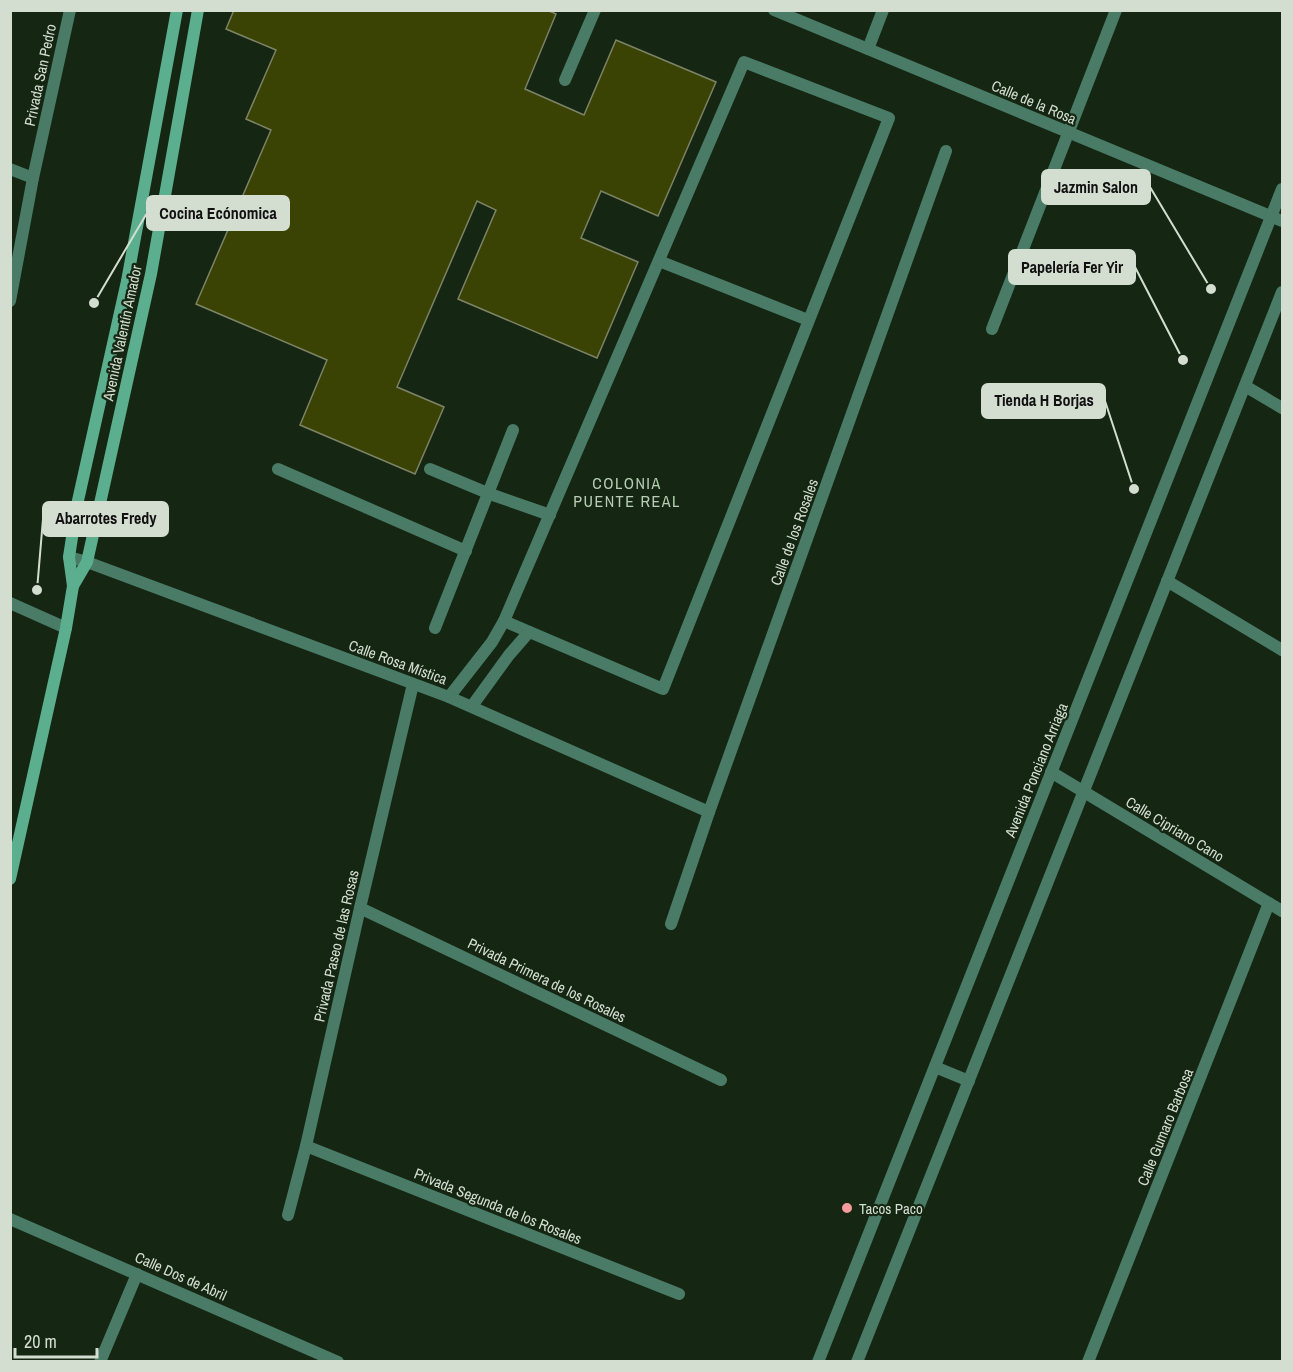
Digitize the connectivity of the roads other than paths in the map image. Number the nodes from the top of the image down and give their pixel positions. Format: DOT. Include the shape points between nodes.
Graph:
graph roads {
  1 [pos="177,10"];
  2 [pos="198,10"];
  3 [pos="595,10"];
  4 [pos="774,10"];
  5 [pos="883,10"];
  6 [pos="1116,10"];
  7 [pos="67,12"];
  8 [pos="868,49"];
  9 [pos="564,80"];
  10 [pos="1068,132"];
  11 [pos="946,151"];
  12 [pos="10,169"];
  13 [pos="33,178"];
  14 [pos="1282,189"];
  15 [pos="1277,219"];
  16 [pos="659,261"];
  17 [pos="1282,292"];
  18 [pos="10,301"];
  19 [pos="808,320"];
  20 [pos="992,328"];
  21 [pos="1245,386"];
  22 [pos="1282,408"];
  23 [pos="513,430"];
  24 [pos="278,469"];
  25 [pos="430,469"];
  26 [pos="489,494"];
  27 [pos="550,515"];
  28 [pos="466,551"];
  29 [pos="69,557"];
  30 [pos="87,562"];
  31 [pos="1167,581"];
  32 [pos="73,586"];
  33 [pos="10,603"];
  34 [pos="504,621"];
  35 [pos="66,628"];
  36 [pos="435,628"];
  37 [pos="529,632"];
  38 [pos="1282,650"];
  39 [pos="413,684"];
  40 [pos="449,697"];
  41 [pos="472,706"];
  42 [pos="1051,772"];
  43 [pos="1084,792"];
  44 [pos="710,813"];
  45 [pos="10,879"];
  46 [pos="1269,903"];
  47 [pos="360,908"];
  48 [pos="1282,911"];
  49 [pos="671,924"];
  50 [pos="935,1067"];
  51 [pos="722,1080"];
  52 [pos="969,1081"];
  53 [pos="306,1146"];
  54 [pos="288,1215"];
  55 [pos="10,1219"];
  56 [pos="137,1274"];
  57 [pos="679,1294"];
  58 [pos="325,1359"];
  59 [pos="100,1362"];
  60 [pos="338,1362"];
  61 [pos="818,1362"];
  62 [pos="857,1362"];
  63 [pos="1088,1362"];
  1 -- 29 [label="main road, Avenida Valentín Amador" via="127,281"];
  2 -- 30 [label="main road, Avenida Valentín Amador" via="151,274"];
  3 -- 9 [label="street"];
  4 -- 8 [label="street, Calle de la Rosa"];
  5 -- 8 [label="street"];
  6 -- 10 [label="street"];
  7 -- 13 [label="street, Privada San Pedro"];
  8 -- 10 [label="street, Calle de la Rosa"];
  10 -- 15 [label="street, Calle de la Rosa"];
  10 -- 20 [label="street"];
  11 -- 44 [label="street, Calle de los Rosales"];
  12 -- 13 [label="street"];
  13 -- 18 [label="street, Privada San Pedro"];
  14 -- 15 [label="street, Avenida Ponciano Arriaga"];
  15 -- 42 [label="street, Avenida Ponciano Arriaga"];
  16 -- 19 [label="street"];
  16 -- 19 [label="street" via="744,62 889,118"];
  16 -- 27 [label="street"];
  17 -- 21 [label="street"];
  19 -- 37 [label="street" via="663,689"];
  21 -- 22 [label="street"];
  21 -- 31 [label="street"];
  23 -- 26 [label="street"];
  24 -- 28 [label="street"];
  25 -- 26 [label="street"];
  26 -- 27 [label="street"];
  26 -- 28 [label="street"];
  27 -- 34 [label="street"];
  28 -- 36 [label="street"];
  29 -- 30 [label="street, Calle Rosa Mística"];
  29 -- 32 [label="main road, Avenida Valentín Amador"];
  30 -- 32 [label="main road, Avenida Valentín Amador"];
  30 -- 39 [label="street, Calle Rosa Mística"];
  31 -- 38 [label="street"];
  31 -- 43 [label="street"];
  32 -- 35 [label="main road, Avenida Valentín Amador"];
  33 -- 35 [label="street"];
  34 -- 37 [label="street"];
  34 -- 40 [label="street"];
  35 -- 45 [label="main road, Avenida Valentín Amador"];
  37 -- 41 [label="street"];
  39 -- 40 [label="street, Calle Rosa Mística"];
  39 -- 47 [label="street, Privada Paseo de las Rosas"];
  40 -- 41 [label="street, Calle Rosa Mística"];
  41 -- 44 [label="street, Calle Rosa Mística"];
  42 -- 43 [label="street, Calle Cipriano Cano"];
  42 -- 50 [label="street, Avenida Ponciano Arriaga"];
  43 -- 46 [label="street, Calle Cipriano Cano"];
  43 -- 52 [label="street"];
  44 -- 49 [label="street, Calle de los Rosales"];
  46 -- 48 [label="street, Calle Cipriano Cano"];
  46 -- 63 [label="street, Calle Gumaro Barbosa"];
  47 -- 51 [label="street, Privada Primera de los Rosales"];
  47 -- 53 [label="street, Privada Paseo de las Rosas"];
  50 -- 52 [label="street"];
  50 -- 61 [label="street, Avenida Ponciano Arriaga"];
  52 -- 62 [label="street"];
  53 -- 54 [label="street, Privada Paseo de las Rosas"];
  53 -- 57 [label="street, Privada Segunda de los Rosales"];
  55 -- 56 [label="street, Calle Dos de Abril"];
  56 -- 58 [label="street, Calle Dos de Abril"];
  56 -- 59 [label="street"];
  58 -- 60 [label="street, Calle Dos de Abril"];
}
